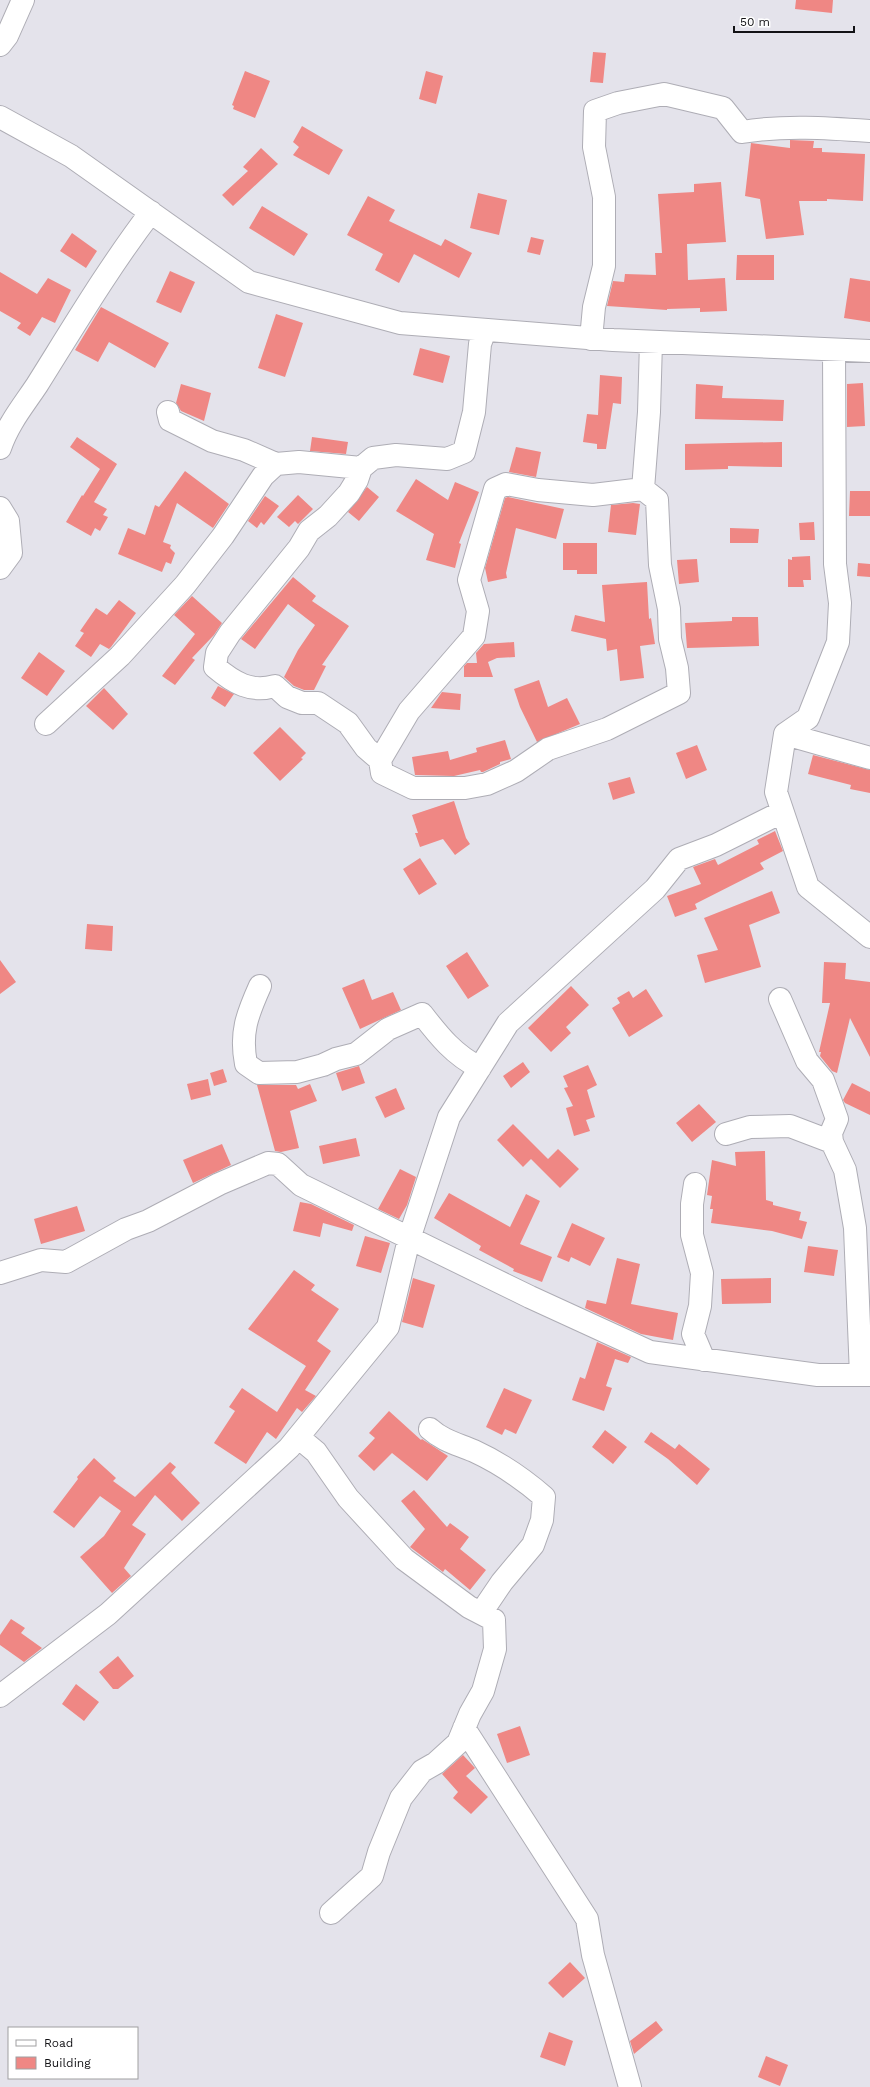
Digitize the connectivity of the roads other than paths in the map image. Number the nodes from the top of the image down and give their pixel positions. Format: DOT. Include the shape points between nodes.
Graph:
graph roads {
  1 [pos="23,0"];
  2 [pos="0,44"];
  3 [pos="0,117"];
  4 [pos="870,131"];
  5 [pos="151,212"];
  6 [pos="485,330"];
  7 [pos="591,339"];
  8 [pos="651,342"];
  9 [pos="834,350"];
  10 [pos="870,351"];
  11 [pos="168,412"];
  12 [pos="0,448"];
  13 [pos="276,464"];
  14 [pos="361,468"];
  15 [pos="643,489"];
  16 [pos="0,508"];
  17 [pos="0,568"];
  18 [pos="46,724"];
  19 [pos="785,734"];
  20 [pos="870,758"];
  21 [pos="380,760"];
  22 [pos="782,812"];
  23 [pos="870,937"];
  24 [pos="260,986"];
  25 [pos="780,999"];
  26 [pos="480,1068"];
  27 [pos="726,1134"];
  28 [pos="832,1142"];
  29 [pos="695,1184"];
  30 [pos="409,1239"];
  31 [pos="0,1273"];
  32 [pos="704,1360"];
  33 [pos="866,1375"];
  34 [pos="430,1430"];
  35 [pos="298,1437"];
  36 [pos="481,1614"];
  37 [pos="0,1696"];
  38 [pos="464,1728"];
  39 [pos="331,1913"];
  40 [pos="630,2087"];
  1 -- 2 [label="street" via="7,36"];
  3 -- 5 [label="street" via="71,156"];
  4 -- 7 [label="street" via="821,128 742,132 722,108 664,94 618,103 595,111 594,147 604,197 604,266 594,307"];
  5 -- 6 [label="street" via="249,282 400,324"];
  5 -- 12 [label="street" via="123,248 68,333 6,430"];
  6 -- 7 [label="street"];
  6 -- 14 [label="street" via="480,344 474,412 464,452 447,459 396,455 373,458"];
  7 -- 8 [label="street"];
  8 -- 9 [label="street"];
  8 -- 15 [label="street" via="650,412"];
  9 -- 10 [label="street"];
  9 -- 19 [label="street" via="835,564 840,603 838,642 808,718"];
  11 -- 13 [label="street" via="170,420 212,441 244,450"];
  13 -- 14 [label="street" via="299,462"];
  13 -- 18 [label="street" via="263,476 223,536 185,585 115,661"];
  14 -- 21 [label="street" via="349,493 310,531 230,633 217,653 215,667 244,686 262,689 275,686 287,697 302,703 318,703 348,723 366,748"];
  15 -- 21 [label="street" via="593,495 506,484 495,489 469,580 478,611 474,636 409,711"];
  15 -- 21 [label="street" via="658,500 660,565 669,609 670,639 677,668 679,693 607,729 548,749 516,771 487,784 465,788 413,788 382,773"];
  16 -- 17 [label="street" via="8,521 10,553"];
  19 -- 20 [label="street"];
  19 -- 22 [label="street" via="776,792"];
  22 -- 23 [label="street" via="808,887"];
  22 -- 26 [label="street" via="716,845 679,859 655,889 508,1023"];
  24 -- 26 [label="street" via="248,1015 242,1044 246,1064 259,1073 297,1072 323,1065 336,1058 356,1054 388,1029 422,1014 442,1040 463,1060"];
  25 -- 28 [label="street" via="807,1061 823,1080 837,1119 831,1133"];
  26 -- 30 [label="street" via="449,1116"];
  27 -- 28 [label="street" via="750,1127 790,1126"];
  28 -- 33 [label="street" via="845,1170 855,1228"];
  29 -- 32 [label="street" via="692,1236 702,1273 700,1306 693,1334"];
  30 -- 31 [label="street" via="362,1213 301,1185 278,1164 268,1163 219,1184 148,1221 126,1229 66,1262 41,1260"];
  30 -- 32 [label="street" via="650,1352"];
  30 -- 35 [label="street" via="388,1327"];
  32 -- 33 [label="street" via="818,1375"];
  34 -- 36 [label="street" via="440,1438 522,1477 544,1497 542,1520 533,1545 502,1582"];
  35 -- 36 [label="street" via="316,1452 348,1498 404,1559"];
  35 -- 37 [label="street" via="108,1614"];
  36 -- 38 [label="street" via="494,1620 496,1649 483,1691"];
  38 -- 39 [label="street" via="458,1743 436,1763 422,1771 401,1798 372,1876"];
  38 -- 40 [label="street" via="587,1919 593,1955"];
}
